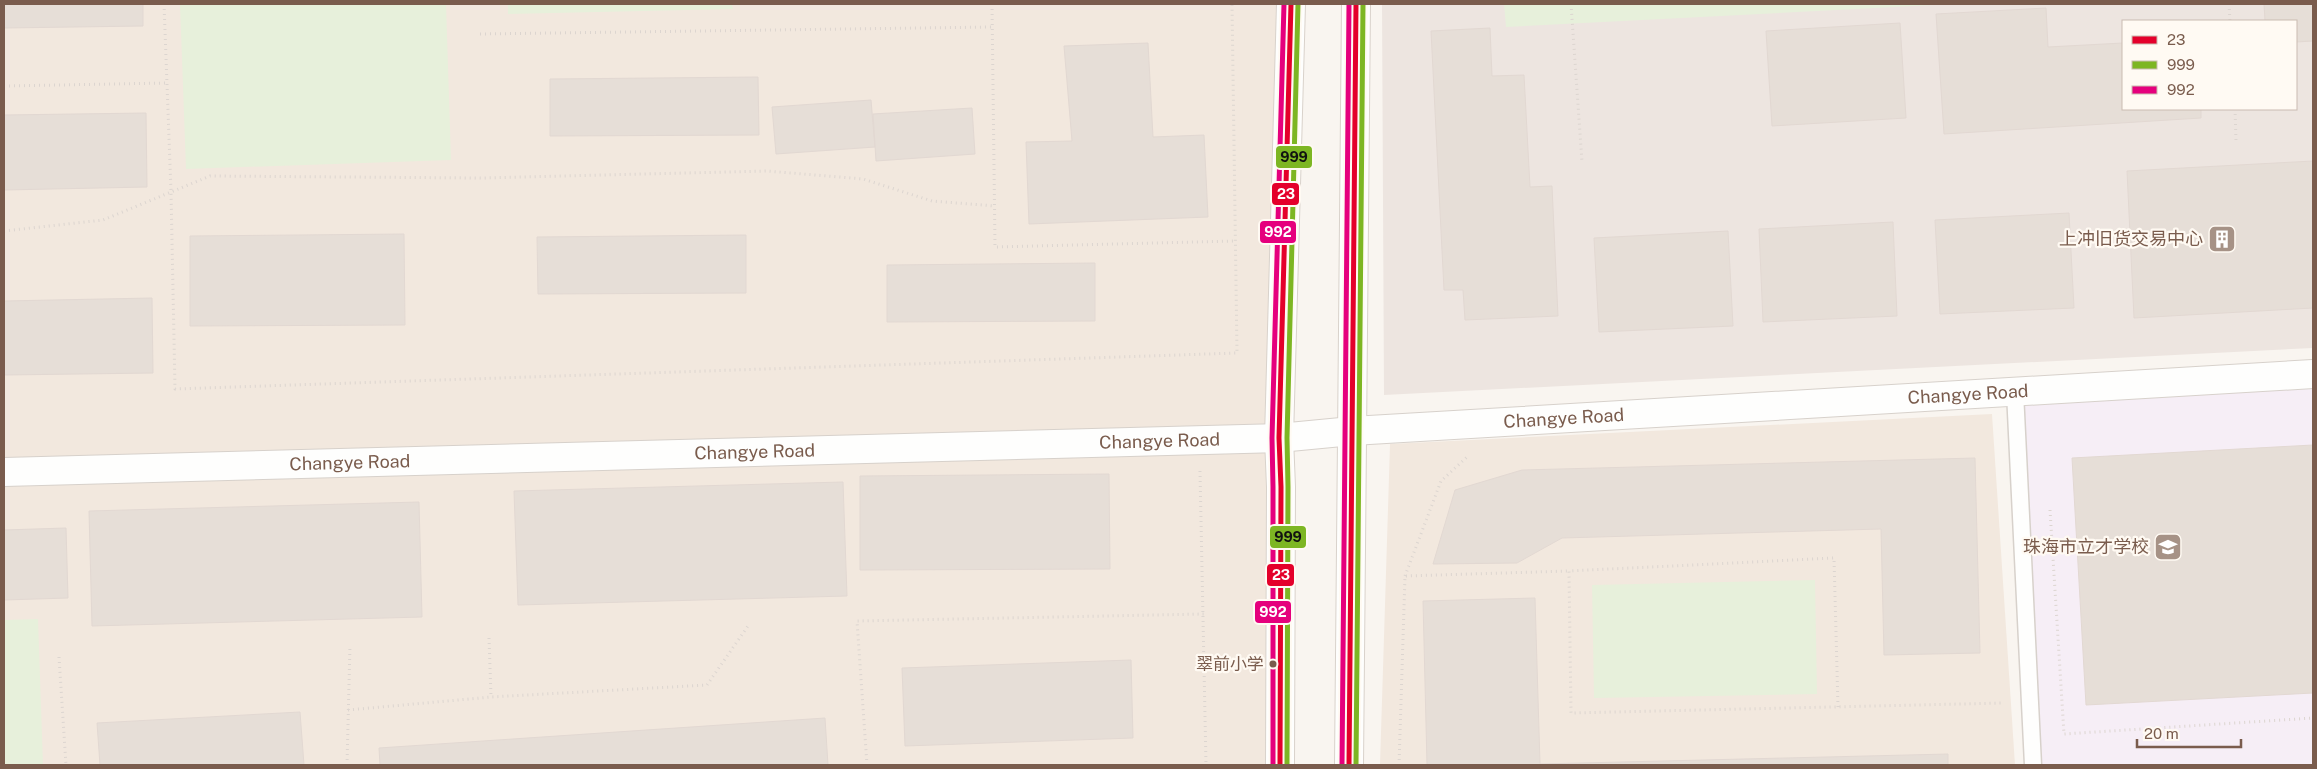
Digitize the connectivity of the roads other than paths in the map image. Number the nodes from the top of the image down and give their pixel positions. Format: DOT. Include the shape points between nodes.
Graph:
graph roads {
  1 [pos="1290,4"];
  2 [pos="1356,4"];
  3 [pos="2313,374"];
  4 [pos="2015,392"];
  5 [pos="1352,431"];
  6 [pos="1279,438"];
  7 [pos="4,472"];
  8 [pos="1280,765"];
  9 [pos="1349,765"];
  10 [pos="2033,765"];
  1 -- 6 [label="street"];
  2 -- 5 [label="street"];
  3 -- 4 [label="street, Changye Road"];
  4 -- 5 [label="street, Changye Road"];
  4 -- 10 [label="lane"];
  5 -- 6 [label="street, Changye Road"];
  5 -- 9 [label="street"];
  6 -- 7 [label="street, Changye Road"];
  6 -- 8 [label="street"];
}
